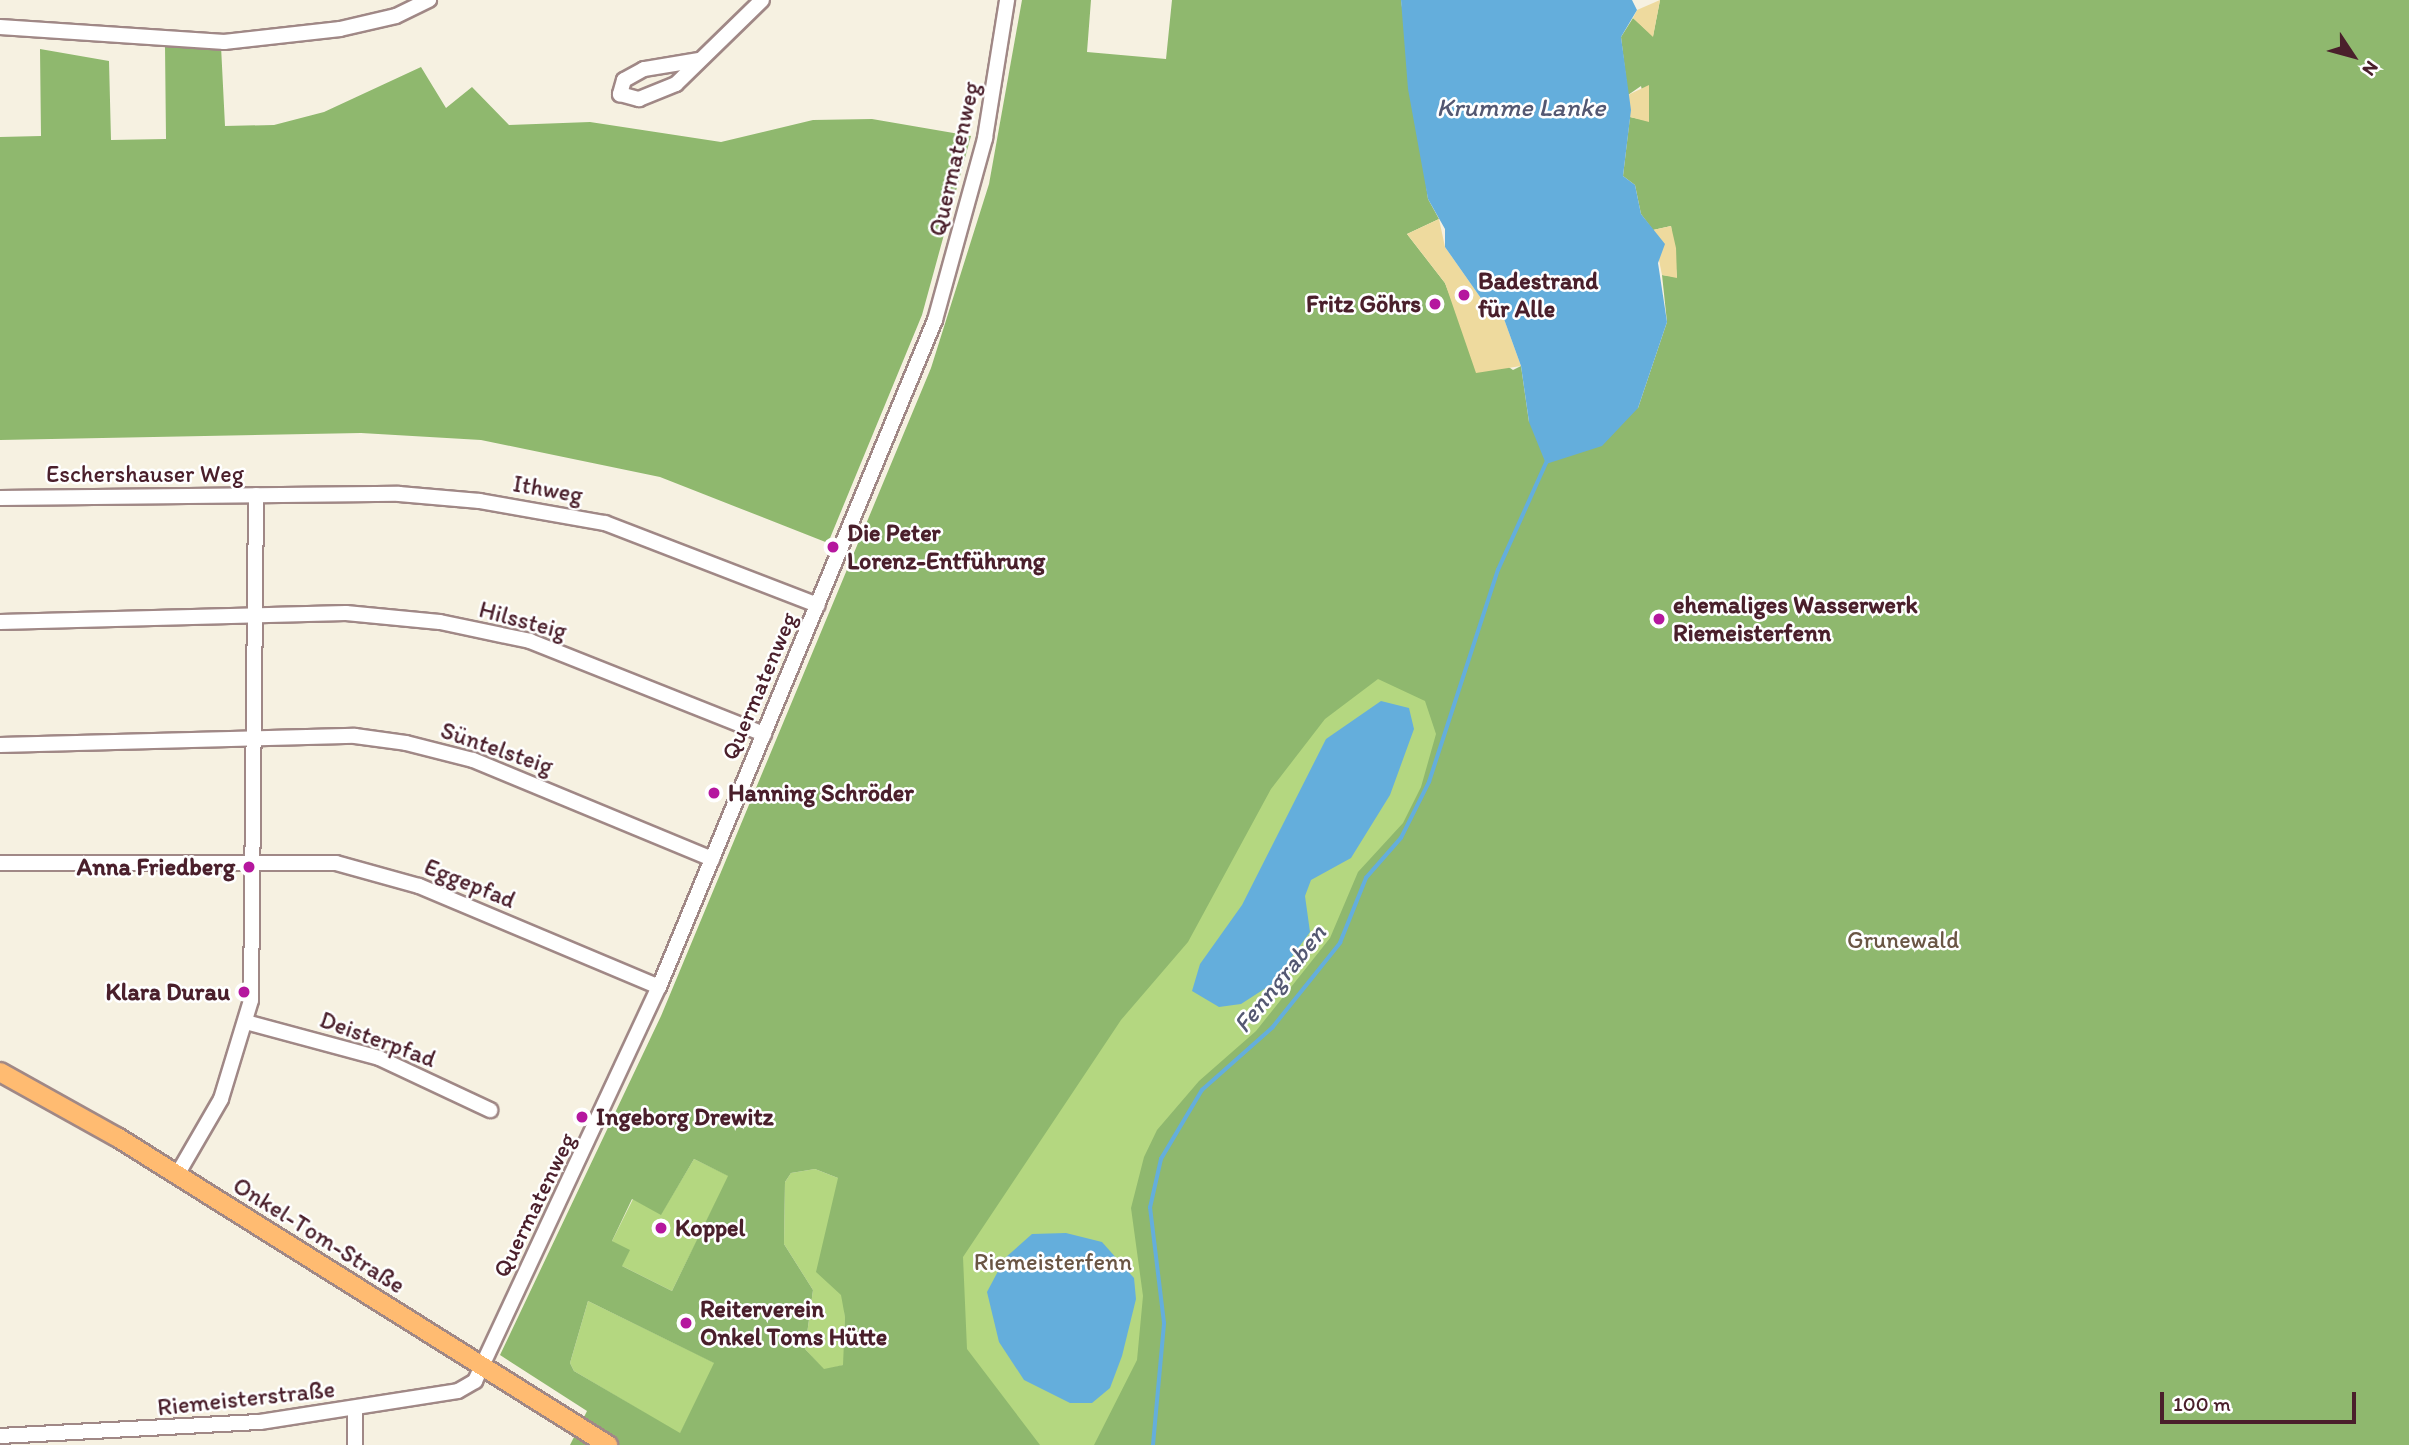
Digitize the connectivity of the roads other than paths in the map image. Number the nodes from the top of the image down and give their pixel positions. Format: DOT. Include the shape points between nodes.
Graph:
graph roads {
  1 [pos="429,0"];
  2 [pos="762,0"];
  3 [pos="1007,0"];
  4 [pos="0,27"];
  5 [pos="699,60"];
  6 [pos="256,495"];
  7 [pos="0,498"];
  8 [pos="818,605"];
  9 [pos="256,616"];
  10 [pos="0,622"];
  11 [pos="764,734"];
  12 [pos="255,738"];
  13 [pos="0,745"];
  14 [pos="712,859"];
  15 [pos="254,860"];
  16 [pos="0,863"];
  17 [pos="659,987"];
  18 [pos="246,1023"];
  19 [pos="0,1072"];
  20 [pos="491,1110"];
  21 [pos="177,1175"];
  22 [pos="481,1365"];
  23 [pos="355,1408"];
  24 [pos="0,1436"];
  25 [pos="355,1445"];
  26 [pos="608,1445"];
  1 -- 4 [label="street" via="396,16 341,29 224,42"];
  2 -- 5 [label="street"];
  3 -- 8 [label="street, Quermatenweg" via="985,138 935,320"];
  5 -- 5 [label="street" via="644,69 624,80 620,94 639,99 665,92"];
  6 -- 7 [label="street, Eschershauser Weg"];
  6 -- 8 [label="street, Ithweg" via="399,494 564,512 645,536"];
  6 -- 9 [label="street, Eschershauser Weg"];
  8 -- 11 [label="street, Quermatenweg"];
  9 -- 10 [label="street"];
  9 -- 11 [label="street, Hilssteig" via="392,617 530,641"];
  9 -- 12 [label="street, Eschershauser Weg"];
  11 -- 14 [label="street, Quermatenweg"];
  12 -- 13 [label="street"];
  12 -- 14 [label="street, Süntelsteig" via="355,737 440,751"];
  12 -- 15 [label="street, Eschershauser Weg"];
  14 -- 17 [label="street, Quermatenweg"];
  15 -- 16 [label="street"];
  15 -- 17 [label="street, Eggepfad" via="313,860 384,875"];
  15 -- 18 [label="street, Eschershauser Weg"];
  17 -- 22 [label="street, Quermatenweg"];
  18 -- 20 [label="street, Deisterpfad" via="379,1058"];
  18 -- 21 [label="street, Eschershauser Weg" via="221,1099"];
  19 -- 21 [label="main road, Onkel-Tom-Straße"];
  21 -- 22 [label="main road, Onkel-Tom-Straße"];
  22 -- 23 [label="street, Riemeisterstraße" via="466,1389"];
  22 -- 26 [label="main road, Onkel-Tom-Straße"];
  23 -- 24 [label="street, Riemeisterstraße" via="177,1430"];
  23 -- 25 [label="street"];
}
